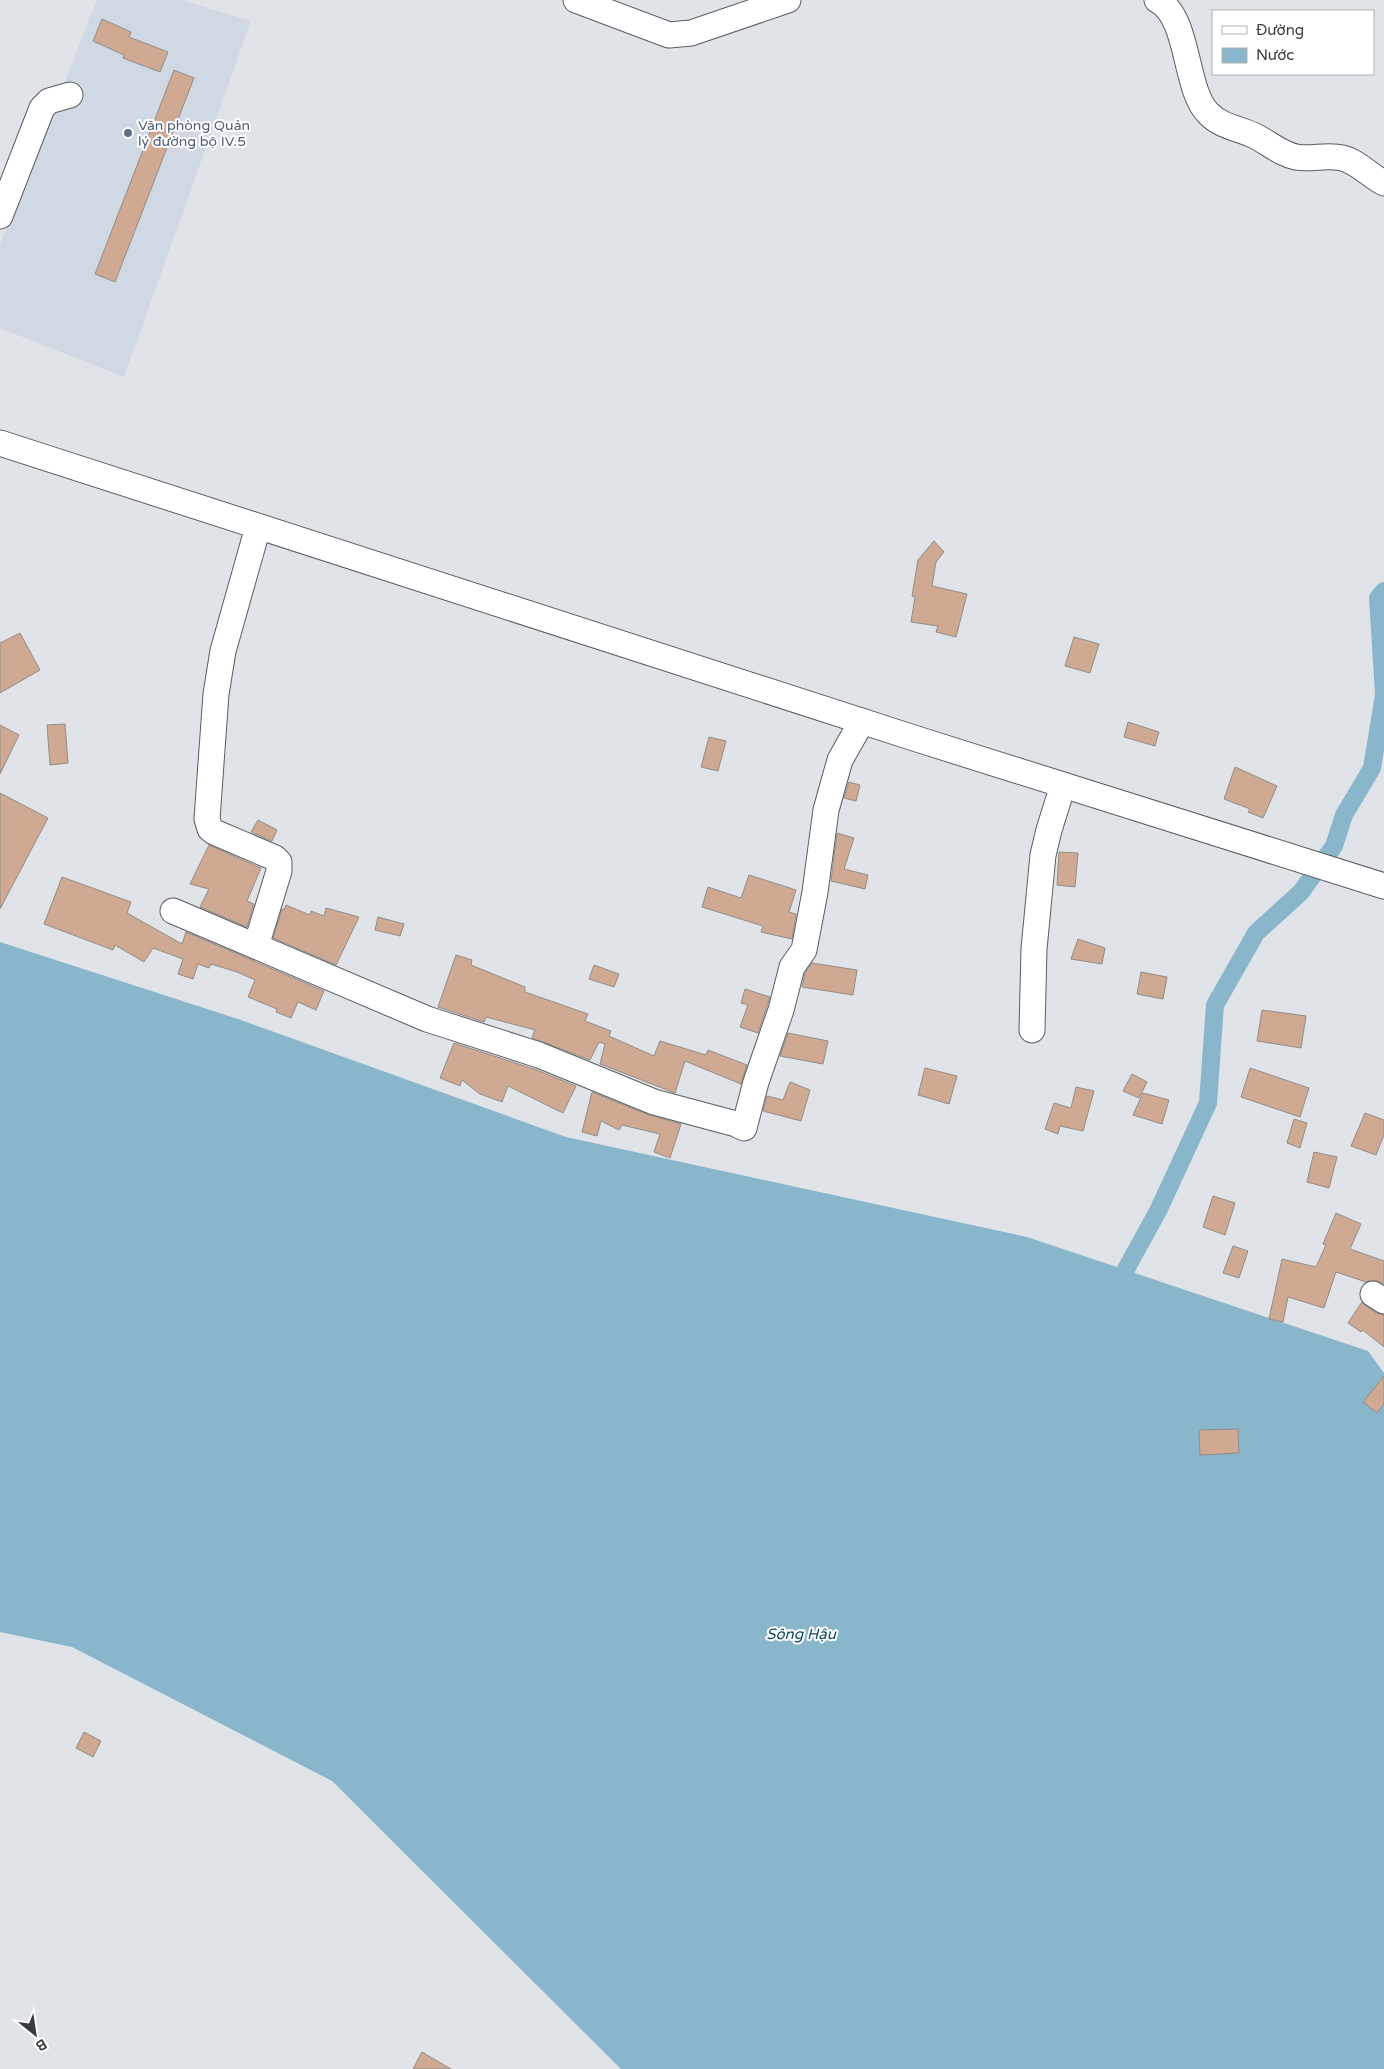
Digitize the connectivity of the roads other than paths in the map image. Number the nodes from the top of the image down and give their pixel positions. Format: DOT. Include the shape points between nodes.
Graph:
graph roads {
  1 [pos="788,0"];
  2 [pos="1157,0"];
  3 [pos="586,2"];
  4 [pos="70,95"];
  5 [pos="1384,183"];
  6 [pos="0,216"];
  7 [pos="0,443"];
  8 [pos="258,526"];
  9 [pos="862,721"];
  10 [pos="1063,785"];
  11 [pos="1384,886"];
  12 [pos="173,911"];
  13 [pos="256,946"];
  14 [pos="1032,1030"];
  1 -- 3 [label="street" via="691,33 669,35"];
  2 -- 5 [label="street" via="1167,7 1176,24 1200,100 1208,114 1284,153 1296,157 1342,158"];
  4 -- 6 [label="street" via="49,101 42,108"];
  7 -- 8 [label="street"];
  8 -- 9 [label="street"];
  8 -- 13 [label="street" via="222,651 207,819 214,832 280,863"];
  9 -- 10 [label="street"];
  9 -- 13 [label="street" via="840,760 826,810 804,950 792,967 744,1128 654,1102 539,1055 427,1019"];
  10 -- 11 [label="street"];
  10 -- 14 [label="street" via="1043,855 1034,949"];
  12 -- 13 [label="street"];
}
